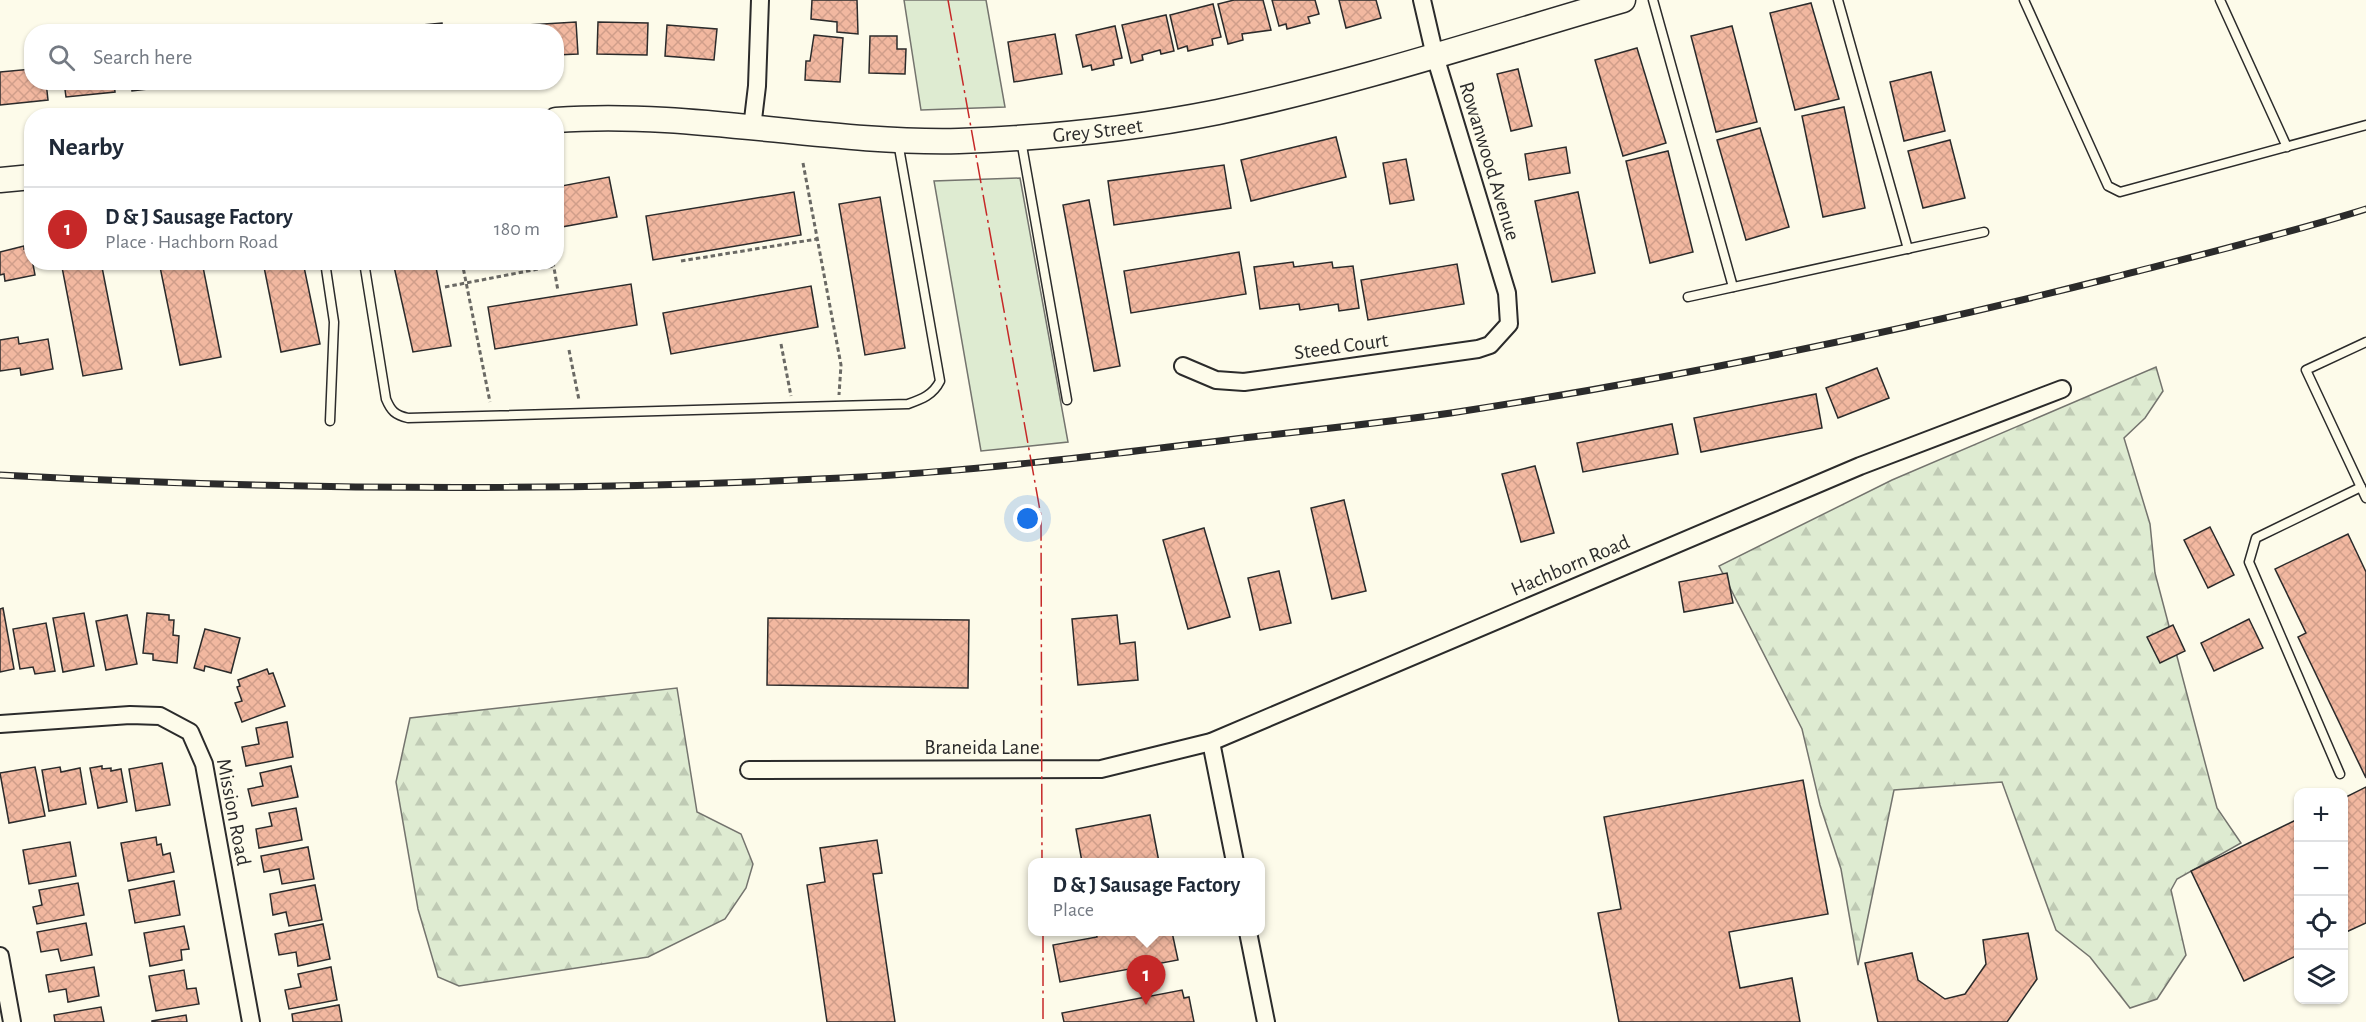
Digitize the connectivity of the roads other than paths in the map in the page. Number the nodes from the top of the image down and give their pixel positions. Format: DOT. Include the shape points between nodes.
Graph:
graph roads {
  1 [pos="760,0"];
  2 [pos="1422,0"];
  3 [pos="1623,0"];
  4 [pos="1653,0"];
  5 [pos="1838,0"];
  6 [pos="2024,0"];
  7 [pos="2220,0"];
  8 [pos="1434,56"];
  9 [pos="564,120"];
  10 [pos="2366,124"];
  11 [pos="752,128"];
  12 [pos="1021,138"];
  13 [pos="897,142"];
  14 [pos="2287,147"];
  15 [pos="24,178"];
  16 [pos="0,180"];
  17 [pos="1984,232"];
  18 [pos="1908,249"];
  19 [pos="326,270"];
  20 [pos="365,270"];
  21 [pos="1733,287"];
  22 [pos="1688,297"];
  23 [pos="1502,333"];
  24 [pos="2366,342"];
  25 [pos="1183,366"];
  26 [pos="2062,389"];
  27 [pos="1067,400"];
  28 [pos="330,421"];
  29 [pos="2361,487"];
  30 [pos="2366,498"];
  31 [pos="0,724"];
  32 [pos="1211,742"];
  33 [pos="750,770"];
  34 [pos="2340,774"];
  35 [pos="1234,858"];
  36 [pos="1249,936"];
  37 [pos="0,956"];
  38 [pos="12,1022"];
  39 [pos="251,1022"];
  40 [pos="1266,1022"];
  1 -- 11 [label="street"];
  2 -- 8 [label="street, Rowanwood Avenue"];
  3 -- 8 [label="street, Grey Street"];
  4 -- 21 [label="lane"];
  5 -- 18 [label="lane"];
  6 -- 14 [label="lane" via="2108,186 2120,192 2135,190"];
  7 -- 14 [label="lane"];
  8 -- 12 [label="street, Grey Street" via="1217,112"];
  8 -- 23 [label="street, Rowanwood Avenue" via="1507,293 1509,324"];
  9 -- 11 [label="street, Grey Street" via="610,118"];
  10 -- 14 [label="lane"];
  11 -- 13 [label="street, Grey Street"];
  12 -- 13 [label="street, Grey Street"];
  12 -- 27 [label="lane"];
  13 -- 20 [label="lane" via="940,381 925,398 908,404 408,418 390,410 386,399"];
  15 -- 16 [label="street"];
  17 -- 18 [label="lane"];
  18 -- 21 [label="lane"];
  19 -- 28 [label="lane" via="334,321"];
  21 -- 22 [label="lane"];
  23 -- 25 [label="street, Steed Court" via="1491,345 1478,349 1244,382 1216,380"];
  24 -- 29 [label="lane" via="2306,370"];
  26 -- 32 [label="street, Hachborn Road" via="1860,465"];
  29 -- 30 [label="lane"];
  29 -- 34 [label="lane" via="2256,538 2249,561"];
  31 -- 39 [label="street, Mission Road" via="160,716 190,732 204,764"];
  32 -- 33 [label="street, Braneida Lane" via="1101,769"];
  32 -- 35 [label="street"];
  36 -- 40 [label="street"];
  37 -- 38 [label="street"];
}
